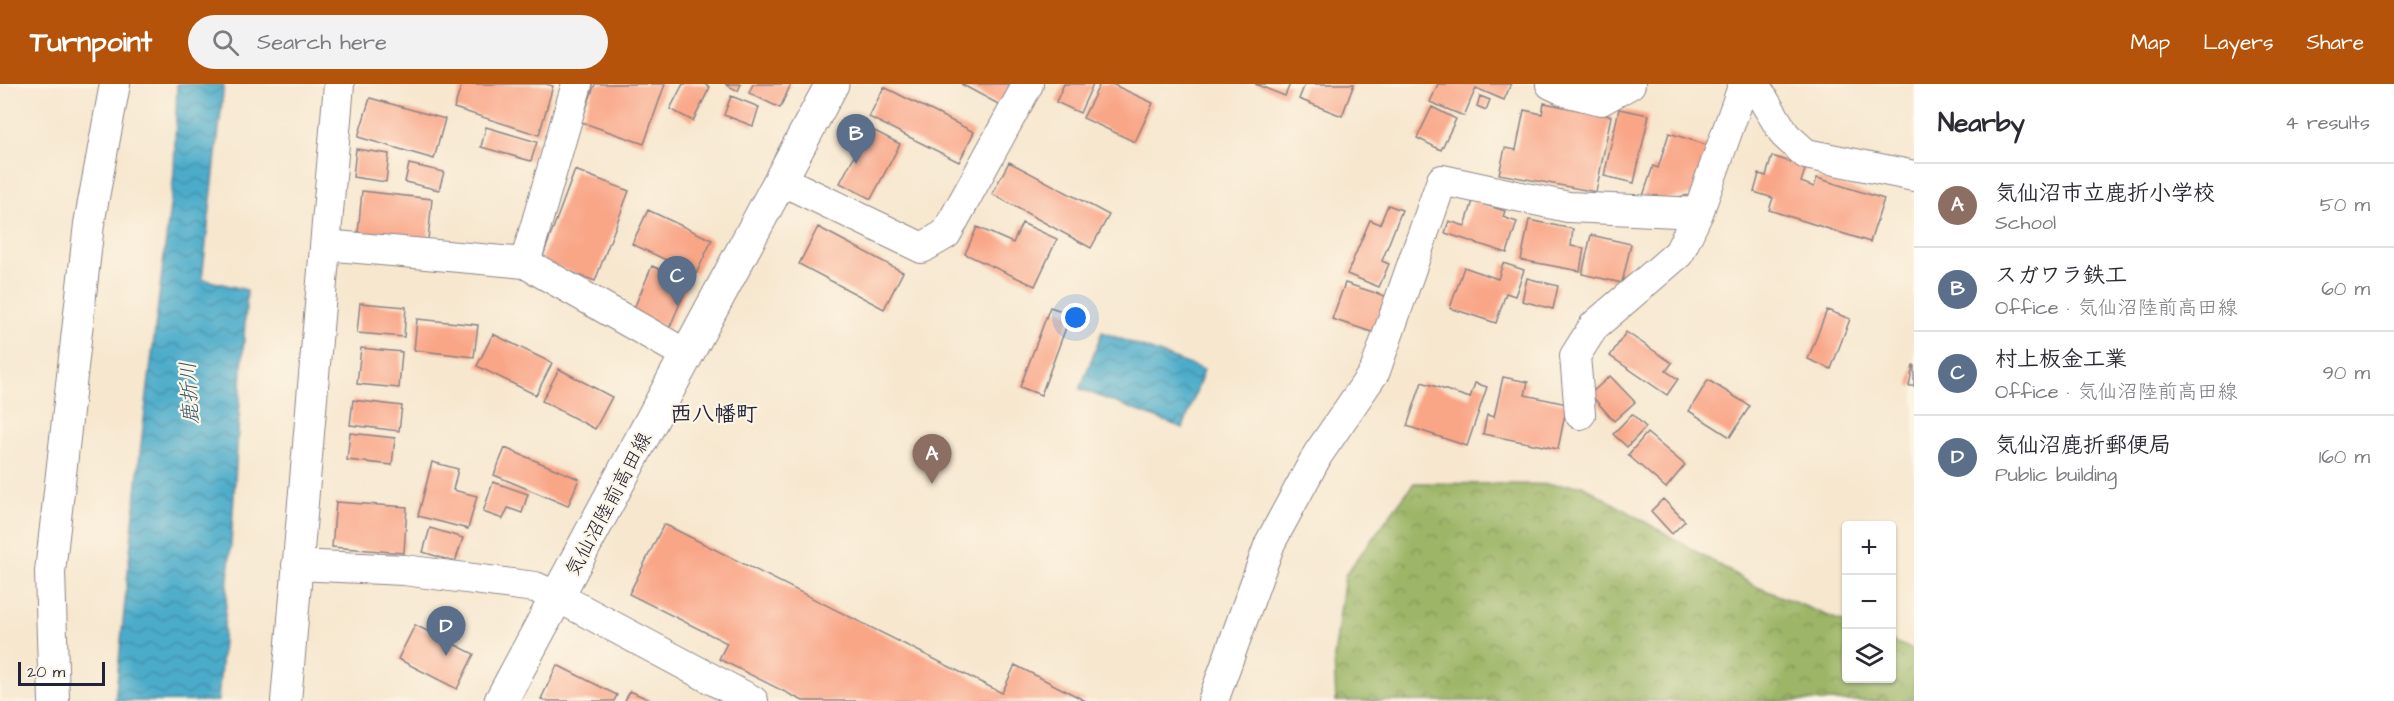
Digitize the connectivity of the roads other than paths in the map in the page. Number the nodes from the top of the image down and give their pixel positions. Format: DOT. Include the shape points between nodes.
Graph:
graph roads {
  1 [pos="115,84"];
  2 [pos="339,84"];
  3 [pos="577,84"];
  4 [pos="832,84"];
  5 [pos="1028,84"];
  6 [pos="1551,84"];
  7 [pos="1630,84"];
  8 [pos="1743,84"];
  9 [pos="1754,84"];
  10 [pos="1914,176"];
  11 [pos="781,180"];
  12 [pos="1698,213"];
  13 [pos="325,245"];
  14 [pos="525,263"];
  15 [pos="687,355"];
  16 [pos="1580,414"];
  17 [pos="297,565"];
  18 [pos="558,597"];
  19 [pos="54,701"];
  20 [pos="286,701"];
  21 [pos="501,701"];
  22 [pos="753,701"];
  23 [pos="1213,701"];
  1 -- 19 [label="street" via="89,224 50,572"];
  2 -- 13 [label="street"];
  3 -- 14 [label="street"];
  4 -- 11 [label="main road, 気仙沼陸前高田線"];
  5 -- 11 [label="street" via="946,234 922,248"];
  6 -- 7 [label="street" via="1601,100"];
  8 -- 12 [label="street"];
  9 -- 10 [label="street" via="1785,135 1806,154"];
  11 -- 15 [label="main road, 気仙沼陸前高田線"];
  12 -- 16 [label="street" via="1679,253 1594,326 1575,356"];
  12 -- 23 [label="street" via="1568,207 1442,180 1375,370 1318,454 1270,543"];
  13 -- 14 [label="street"];
  13 -- 17 [label="street"];
  14 -- 15 [label="street"];
  15 -- 18 [label="main road, 気仙沼陸前高田線"];
  17 -- 18 [label="street" via="404,570 535,587"];
  17 -- 20 [label="street"];
  18 -- 21 [label="main road, 気仙沼陸前高田線"];
  18 -- 22 [label="street"];
}
